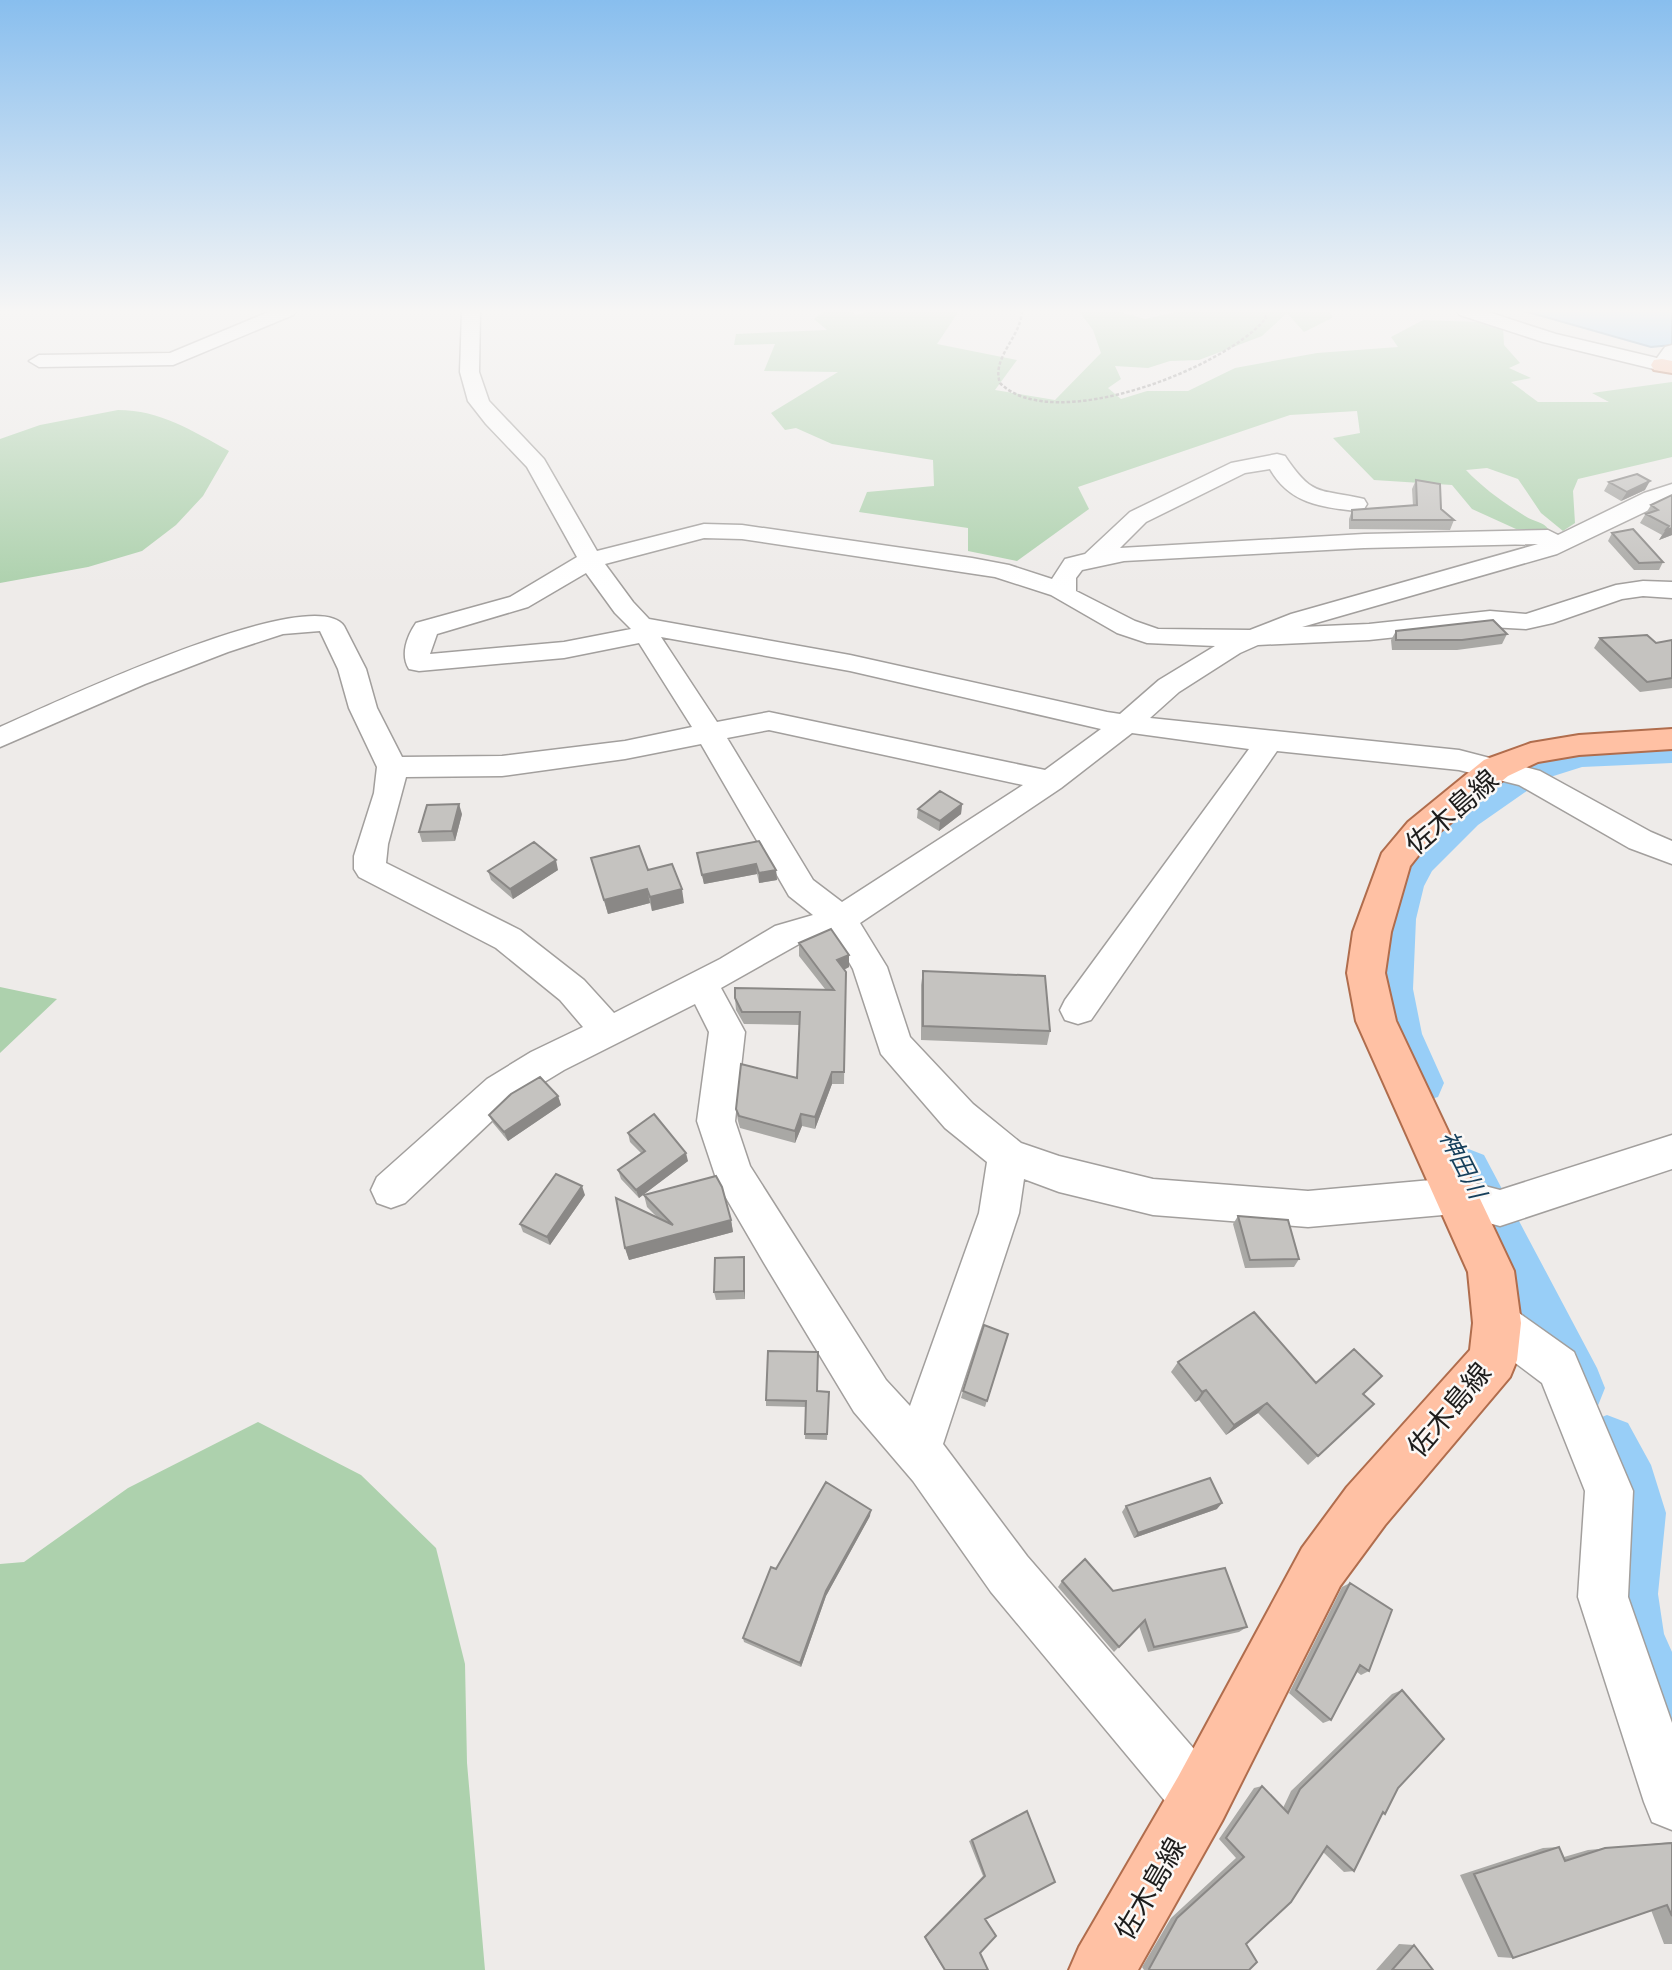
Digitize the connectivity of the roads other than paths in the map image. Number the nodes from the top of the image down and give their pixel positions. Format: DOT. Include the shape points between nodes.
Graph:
graph roads {
  1 [pos="481,403"];
  2 [pos="1672,491"];
  3 [pos="1356,504"];
  4 [pos="1567,538"];
  5 [pos="1094,558"];
  6 [pos="590,560"];
  7 [pos="1672,590"];
  8 [pos="1063,591"];
  9 [pos="644,629"];
  10 [pos="1249,638"];
  11 [pos="1127,723"];
  12 [pos="709,732"];
  13 [pos="0,738"];
  14 [pos="1672,739"];
  15 [pos="1269,741"];
  16 [pos="391,767"];
  17 [pos="1496,768"];
  18 [pos="1050,781"];
  19 [pos="1672,853"];
  20 [pos="841,919"];
  21 [pos="702,985"];
  22 [pos="1078,1010"];
  23 [pos="609,1032"];
  24 [pos="1672,1152"];
  25 [pos="1008,1156"];
  26 [pos="391,1190"];
  27 [pos="1454,1196"];
  28 [pos="1497,1323"];
  29 [pos="918,1448"];
  30 [pos="1200,1799"];
  31 [pos="1672,1802"];
  32 [pos="1102,1970"];
  1 -- 6 [label="street" via="536,464"];
  2 -- 4 [label="street"];
  3 -- 5 [label="street" via="1314,498 1287,481 1277,461 1264,462 1239,468 1138,517"];
  4 -- 5 [label="street" via="1364,541"];
  4 -- 10 [label="street" via="1548,549 1300,619"];
  5 -- 8 [label="street" via="1074,564 1064,578"];
  6 -- 8 [label="street" via="704,531 742,532 1000,570"];
  6 -- 9 [label="street"];
  6 -- 9 [label="street" via="519,602 425,629 417,654 419,663 564,650"];
  7 -- 10 [label="street" via="1633,589 1545,617 1511,621"];
  8 -- 10 [label="street" via="1073,601 1156,637"];
  9 -- 11 [label="street" via="806,653"];
  9 -- 12 [label="street"];
  10 -- 11 [label="street" via="1169,686"];
  11 -- 15 [label="street"];
  11 -- 18 [label="street"];
  12 -- 16 [label="street" via="625,750 502,766"];
  12 -- 18 [label="street" via="769,720"];
  12 -- 20 [label="street" via="801,888"];
  13 -- 16 [label="street" via="177,661 265,630 323,622 331,626 352,669 363,708"];
  14 -- 17 [label="main road, 佐木島線" via="1579,745 1531,753"];
  15 -- 17 [label="street" via="1459,760"];
  15 -- 22 [label="street"];
  16 -- 23 [label="street" via="382,819 368,856 370,869 508,939 572,990"];
  17 -- 19 [label="street" via="1530,778"];
  17 -- 27 [label="main road, 佐木島線" via="1420,830 1394,862 1372,932 1366,973 1376,1021"];
  18 -- 20 [label="street"];
  20 -- 21 [label="street" via="787,935"];
  20 -- 25 [label="street" via="870,967 894,1044 960,1116"];
  21 -- 23 [label="street"];
  21 -- 29 [label="street" via="727,1032 716,1121 732,1172 870,1396"];
  23 -- 26 [label="street" via="500,1090"];
  24 -- 27 [label="street" via="1500,1208"];
  25 -- 27 [label="street" via="1153,1197 1308,1209"];
  25 -- 29 [label="street" via="999,1213"];
  27 -- 28 [label="main road, 佐木島線" via="1491,1271"];
  28 -- 30 [label="main road, 佐木島線" via="1493,1360 1366,1507 1321,1567"];
  28 -- 31 [label="street" via="1558,1368 1609,1491 1603,1597"];
  29 -- 30 [label="street" via="1009,1574"];
  30 -- 32 [label="main road, 佐木島線"];
}
